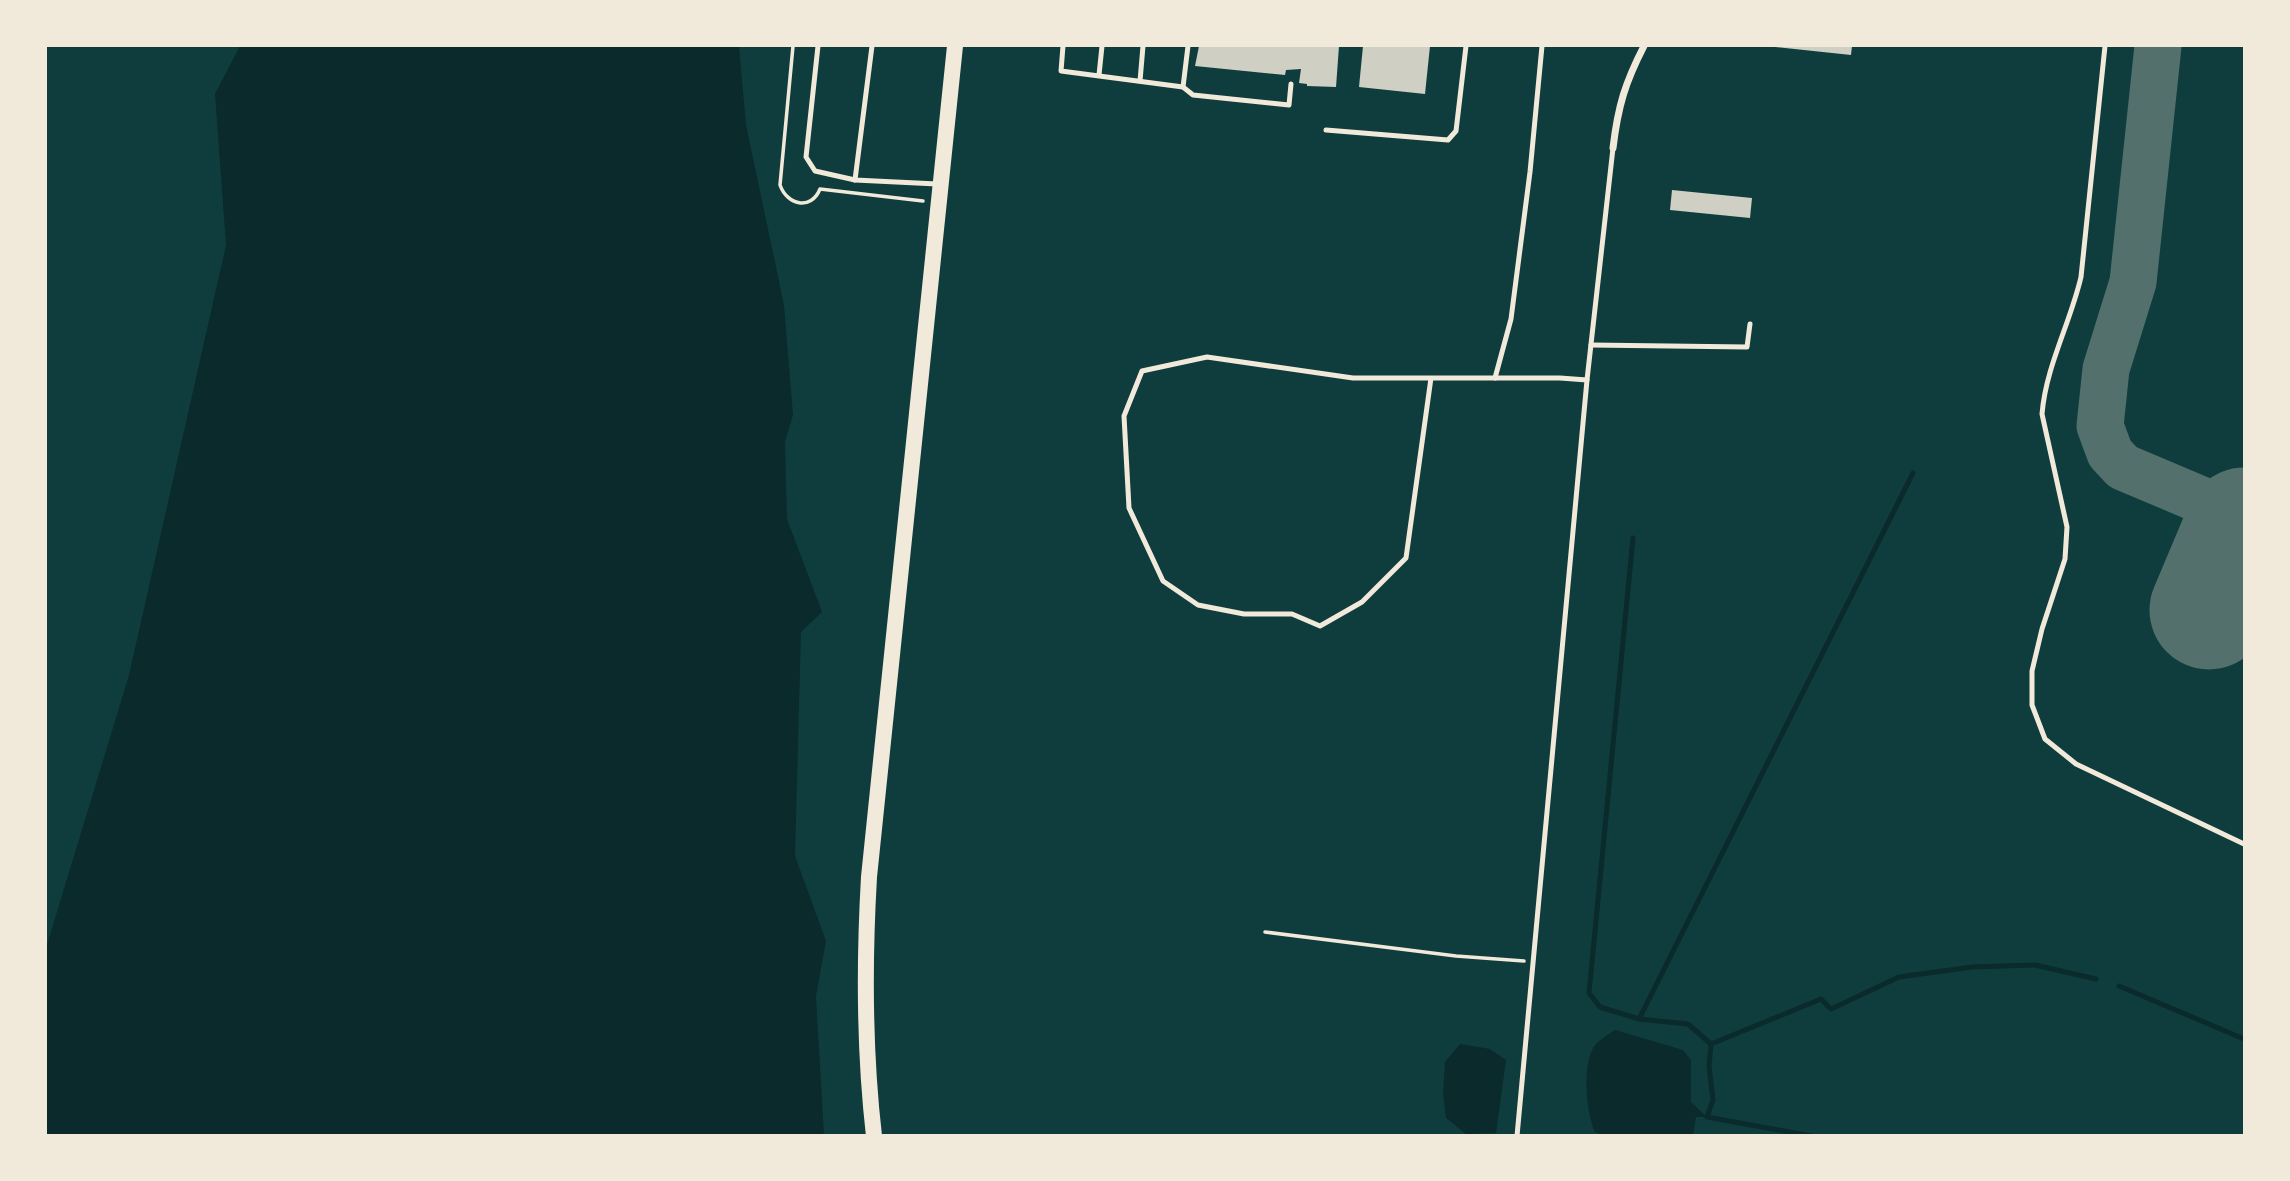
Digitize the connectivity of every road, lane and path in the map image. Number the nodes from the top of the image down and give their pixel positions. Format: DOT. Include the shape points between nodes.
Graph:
graph roads {
  1 [pos="818,46"];
  2 [pos="872,46"];
  3 [pos="955,46"];
  4 [pos="1063,46"];
  5 [pos="1102,46"];
  6 [pos="1143,46"];
  7 [pos="1188,46"];
  8 [pos="1466,46"];
  9 [pos="1542,46"];
  10 [pos="1644,46"];
  11 [pos="2105,46"];
  12 [pos="1099,75"];
  13 [pos="1140,81"];
  14 [pos="1291,84"];
  15 [pos="1183,87"];
  16 [pos="1326,130"];
  17 [pos="1613,148"];
  18 [pos="855,180"];
  19 [pos="941,184"];
  20 [pos="1750,324"];
  21 [pos="1591,345"];
  22 [pos="1432,378"];
  23 [pos="1495,378"];
  24 [pos="1587,380"];
  25 [pos="2245,844"];
  26 [pos="1265,932"];
  27 [pos="1532,962"];
  28 [pos="874,1136"];
  29 [pos="1517,1136"];
  1 -- 18 [label="lane" via="806,157 815,171"];
  2 -- 18 [label="lane"];
  3 -- 19 [label="main road"];
  4 -- 12 [label="lane" via="1061,71"];
  5 -- 12 [label="lane"];
  6 -- 13 [label="lane"];
  7 -- 15 [label="lane"];
  8 -- 16 [label="lane" via="1456,131 1448,140"];
  9 -- 23 [label="lane" via="1511,319"];
  10 -- 17 [label="street" via="1617,110"];
  11 -- 25 [label="lane" via="2081,277 2052,366 2042,414 2067,527 2065,559 2032,671 2032,705 2045,739 2076,764"];
  12 -- 13 [label="lane"];
  13 -- 15 [label="lane"];
  14 -- 15 [label="lane" via="1289,105 1193,95"];
  17 -- 21 [label="lane"];
  18 -- 19 [label="lane"];
  19 -- 28 [label="main road" via="869,877 864,1021"];
  20 -- 21 [label="lane" via="1747,347"];
  21 -- 24 [label="lane"];
  22 -- 22 [label="lane" via="1353,378 1207,357 1142,371 1124,415 1129,508 1163,581 1198,605 1244,614 1292,614 1320,625 1362,602 1406,558"];
  22 -- 23 [label="lane"];
  23 -- 24 [label="lane"];
  24 -- 27 [label="lane"];
  26 -- 27 [label="path"];
  27 -- 29 [label="lane"];
}
